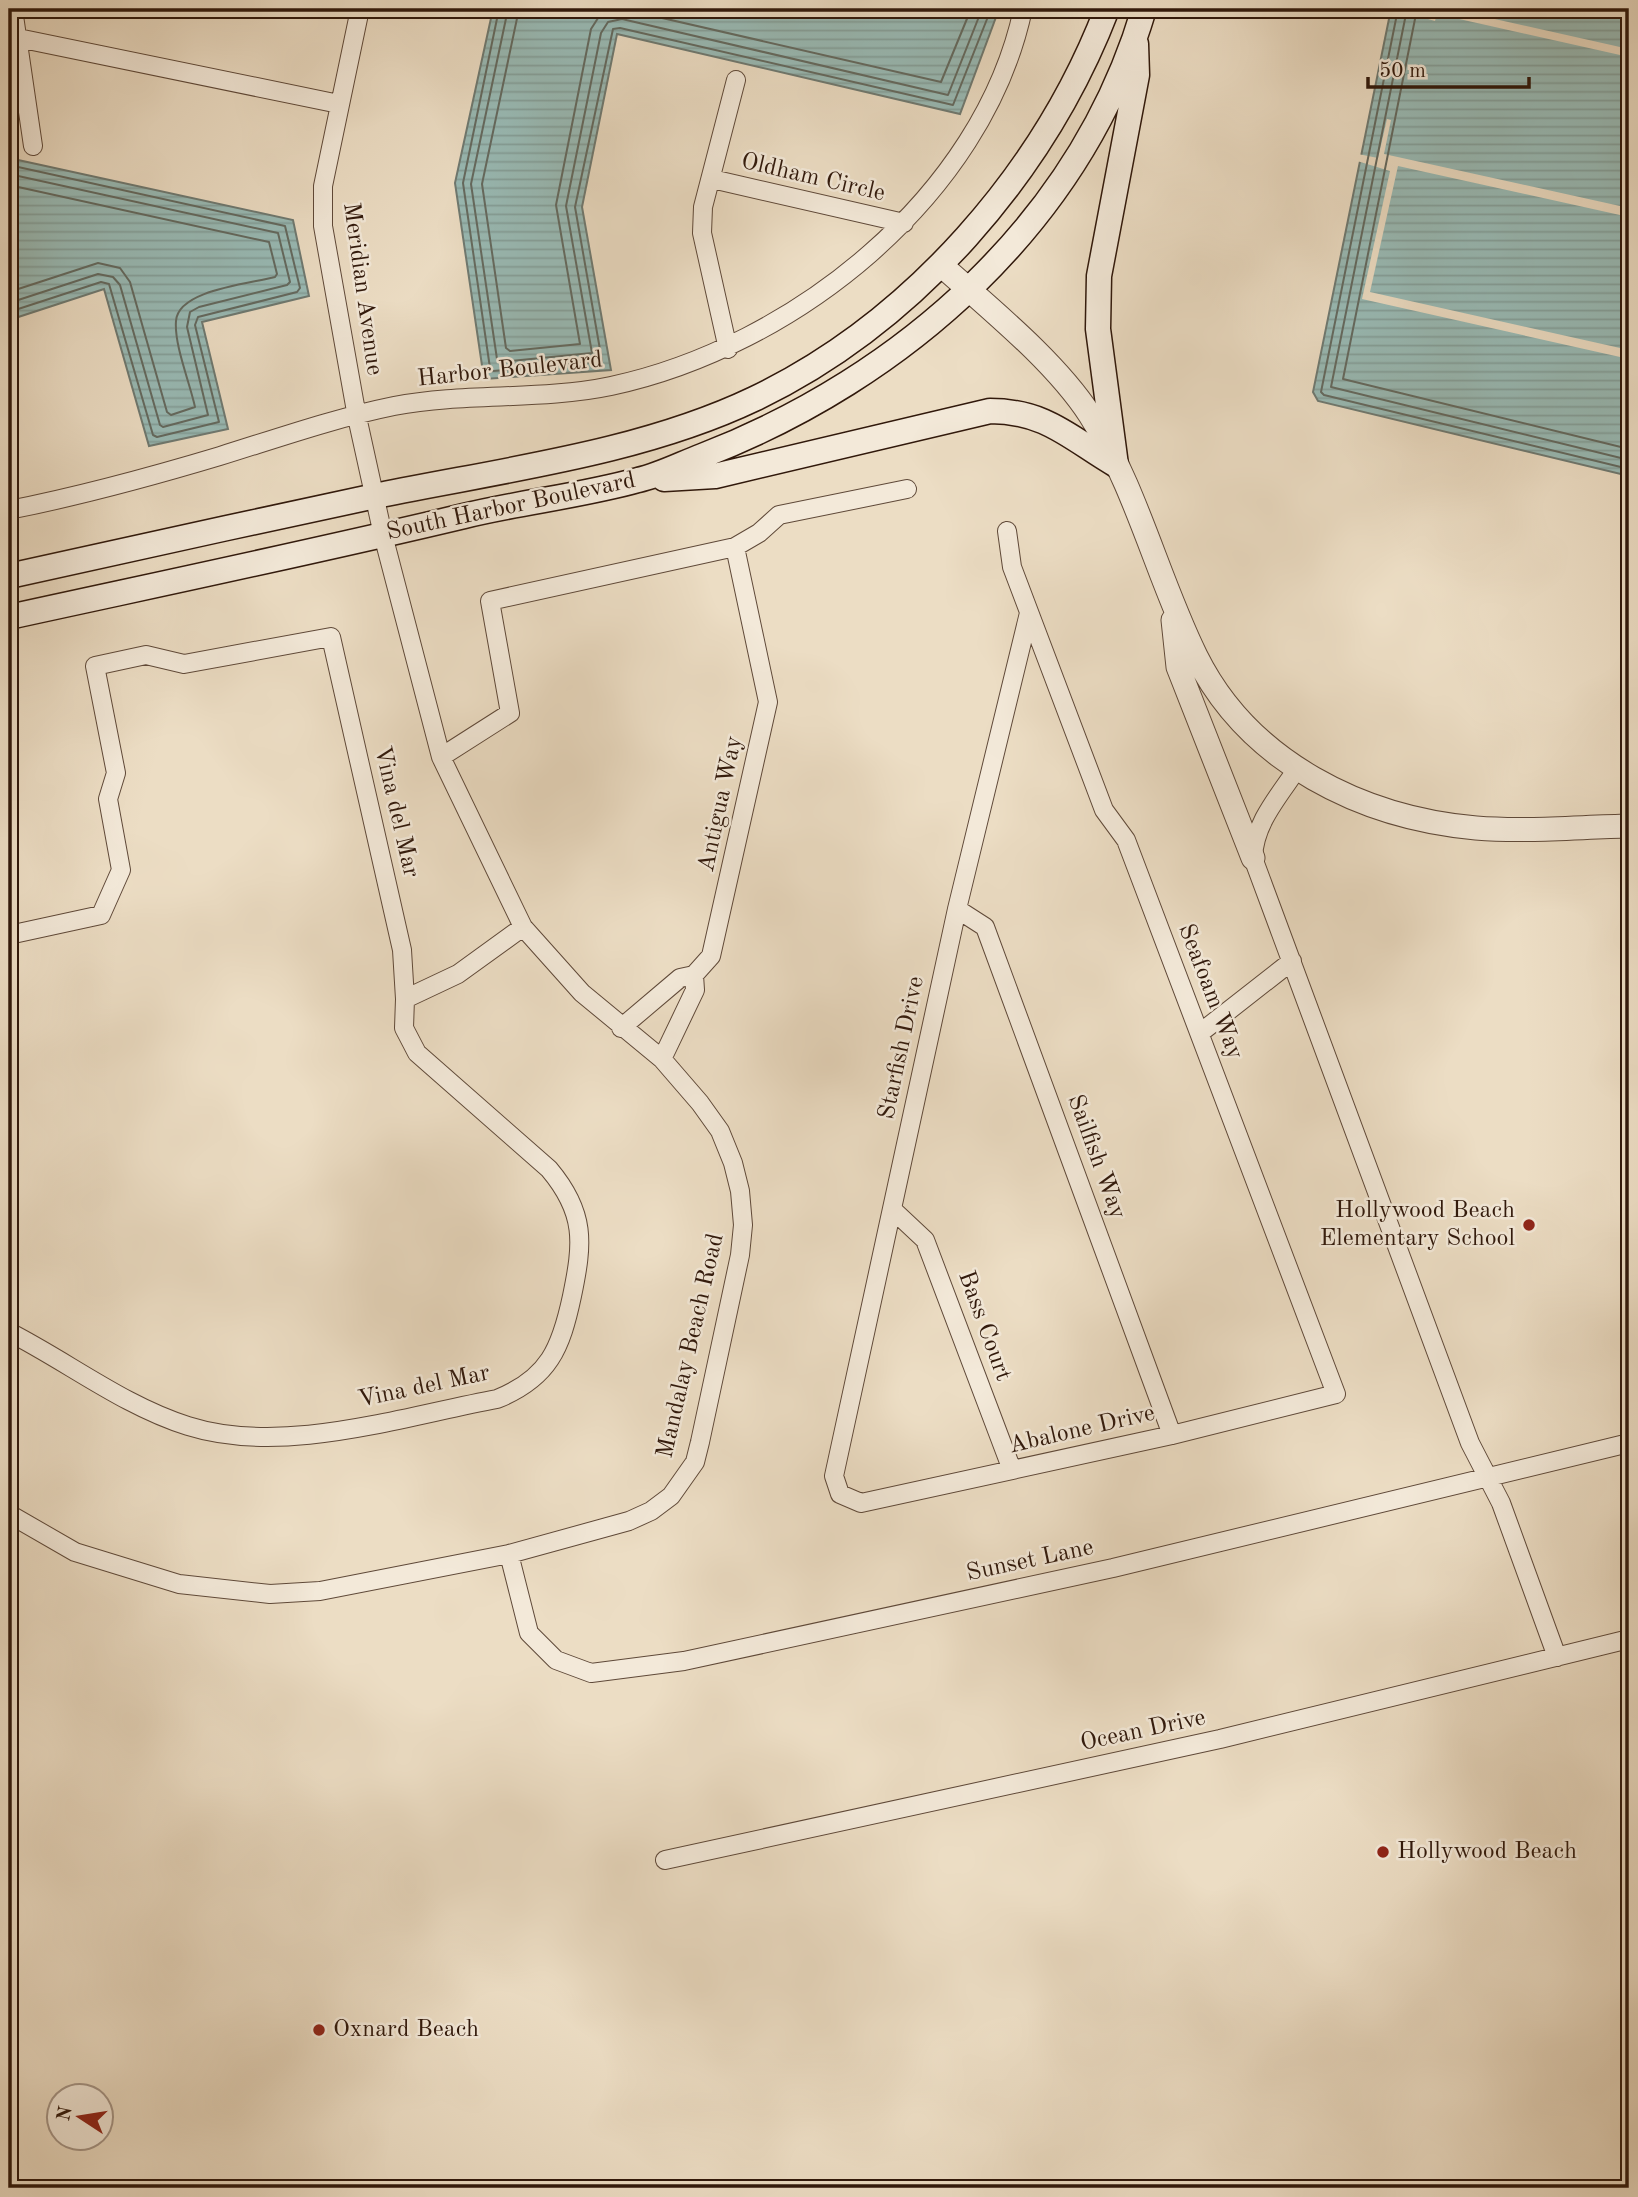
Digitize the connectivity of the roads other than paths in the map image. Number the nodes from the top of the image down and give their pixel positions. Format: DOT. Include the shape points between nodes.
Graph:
graph roads {
  1 [pos="13,9"];
  2 [pos="360,9"];
  3 [pos="1023,9"];
  4 [pos="1107,9"];
  5 [pos="1143,9"];
  6 [pos="1136,35"];
  7 [pos="18,38"];
  8 [pos="736,80"];
  9 [pos="339,104"];
  10 [pos="33,146"];
  11 [pos="712,179"];
  12 [pos="904,223"];
  13 [pos="941,265"];
  14 [pos="969,290"];
  15 [pos="728,349"];
  16 [pos="357,417"];
  17 [pos="1116,465"];
  18 [pos="639,480"];
  19 [pos="907,489"];
  20 [pos="375,496"];
  21 [pos="9,510"];
  22 [pos="1007,531"];
  23 [pos="383,535"];
  24 [pos="735,547"];
  25 [pos="9,576"];
  26 [pos="1171,599"];
  27 [pos="1030,612"];
  28 [pos="9,617"];
  29 [pos="441,757"];
  30 [pos="1297,769"];
  31 [pos="1629,826"];
  32 [pos="1253,858"];
  33 [pos="957,909"];
  34 [pos="523,927"];
  35 [pos="9,935"];
  36 [pos="1292,961"];
  37 [pos="694,975"];
  38 [pos="667,989"];
  39 [pos="405,999"];
  40 [pos="687,1006"];
  41 [pos="621,1028"];
  42 [pos="1200,1033"];
  43 [pos="662,1059"];
  44 [pos="893,1210"];
  45 [pos="9,1332"];
  46 [pos="1336,1394"];
  47 [pos="1172,1435"];
  48 [pos="1629,1443"];
  49 [pos="1012,1471"];
  50 [pos="1487,1479"];
  51 [pos="840,1494"];
  52 [pos="9,1514"];
  53 [pos="509,1554"];
  54 [pos="1629,1639"];
  55 [pos="1558,1657"];
  56 [pos="665,1860"];
  1 -- 7 [label="street"];
  2 -- 9 [label="street, Meridian Avenue"];
  3 -- 12 [label="street, Harbor Boulevard" via="992,96 956,157"];
  4 -- 13 [label="main road, South Harbor Boulevard" via="1041,138 999,199"];
  5 -- 6 [label="main road"];
  6 -- 14 [label="main road, South Harbor Boulevard" via="1107,103 1064,176 1026,229"];
  6 -- 17 [label="main road" via="1137,75 1099,276 1098,329"];
  7 -- 9 [label="street"];
  7 -- 10 [label="street"];
  8 -- 11 [label="street, Oldham Circle"];
  9 -- 16 [label="street, Meridian Avenue" via="323,186 323,226"];
  11 -- 12 [label="street, Oldham Circle"];
  11 -- 15 [label="street, Oldham Circle" via="703,207 702,233"];
  12 -- 15 [label="street, Harbor Boulevard" via="862,262 797,310"];
  13 -- 14 [label="street"];
  13 -- 20 [label="main road, South Harbor Boulevard" via="879,320 754,399 665,432"];
  14 -- 17 [label="street" via="1069,386 1091,416"];
  14 -- 18 [label="main road, South Harbor Boulevard" via="925,331 826,398 758,433"];
  15 -- 16 [label="street, Harbor Boulevard" via="612,386 395,406"];
  16 -- 20 [label="street, Meridian Avenue"];
  16 -- 21 [label="street, Harbor Boulevard" via="319,423 128,483"];
  17 -- 18 [label="main road" via="1052,422 1013,411 990,411 715,476"];
  17 -- 26 [label="street"];
  18 -- 23 [label="main road, South Harbor Boulevard"];
  19 -- 24 [label="street" via="779,515"];
  20 -- 23 [label="street, Meridian Avenue"];
  20 -- 25 [label="main road, South Harbor Boulevard"];
  22 -- 27 [label="street, Seafoam Way" via="1012,567"];
  23 -- 28 [label="main road, South Harbor Boulevard"];
  23 -- 29 [label="street, Mandalay Beach Road"];
  24 -- 29 [label="street" via="491,601 510,713"];
  24 -- 37 [label="street, Antigua Way" via="768,702 711,956"];
  26 -- 30 [label="street" via="1198,659 1227,703 1263,742"];
  26 -- 32 [label="street" via="1178,667"];
  27 -- 33 [label="street, Starfish Drive"];
  27 -- 42 [label="street, Seafoam Way" via="1104,810 1126,840"];
  29 -- 34 [label="street, Mandalay Beach Road"];
  30 -- 31 [label="street" via="1382,811 1432,823 1480,828"];
  30 -- 32 [label="street" via="1260,825"];
  32 -- 36 [label="street"];
  33 -- 44 [label="street, Starfish Drive"];
  33 -- 47 [label="street, Sailfish Way" via="985,927"];
  34 -- 39 [label="street" via="458,974"];
  34 -- 41 [label="street, Mandalay Beach Road" via="582,993"];
  35 -- 39 [label="street, Vina del Mar" via="101,915 121,870 108,799 116,773 94,666 146,655 184,664 331,637 402,950"];
  36 -- 42 [label="street"];
  36 -- 50 [label="street"];
  37 -- 38 [label="street" via="680,978"];
  37 -- 40 [label="street, Antigua Way" via="695,990"];
  38 -- 40 [label="street"];
  38 -- 41 [label="street"];
  39 -- 45 [label="street, Vina del Mar" via="404,1028 417,1053 549,1169 575,1209 581,1252 565,1326 551,1360 535,1378 496,1399 305,1436 264,1439 212,1432 151,1411"];
  40 -- 43 [label="street, Antigua Way"];
  41 -- 43 [label="street, Mandalay Beach Road"];
  42 -- 46 [label="street, Seafoam Way"];
  43 -- 53 [label="street, Mandalay Beach Road" via="720,1131 733,1163 742,1214 740,1255 695,1462 671,1496 651,1511"];
  44 -- 49 [label="street, Bass Court" via="925,1240"];
  44 -- 51 [label="street, Starfish Drive" via="834,1476"];
  46 -- 47 [label="street, Abalone Drive"];
  47 -- 49 [label="street, Abalone Drive"];
  48 -- 50 [label="street, Sunset Lane"];
  49 -- 51 [label="street, Abalone Drive" via="861,1503"];
  50 -- 53 [label="street, Sunset Lane" via="1100,1571 616,1673 591,1673 556,1660 529,1633"];
  50 -- 55 [label="street" via="1501,1503"];
  52 -- 53 [label="street, Mandalay Beach Road" via="75,1552 127,1571 236,1592 320,1591"];
  54 -- 55 [label="street, Ocean Drive"];
  55 -- 56 [label="street, Ocean Drive" via="1220,1739"];
}
